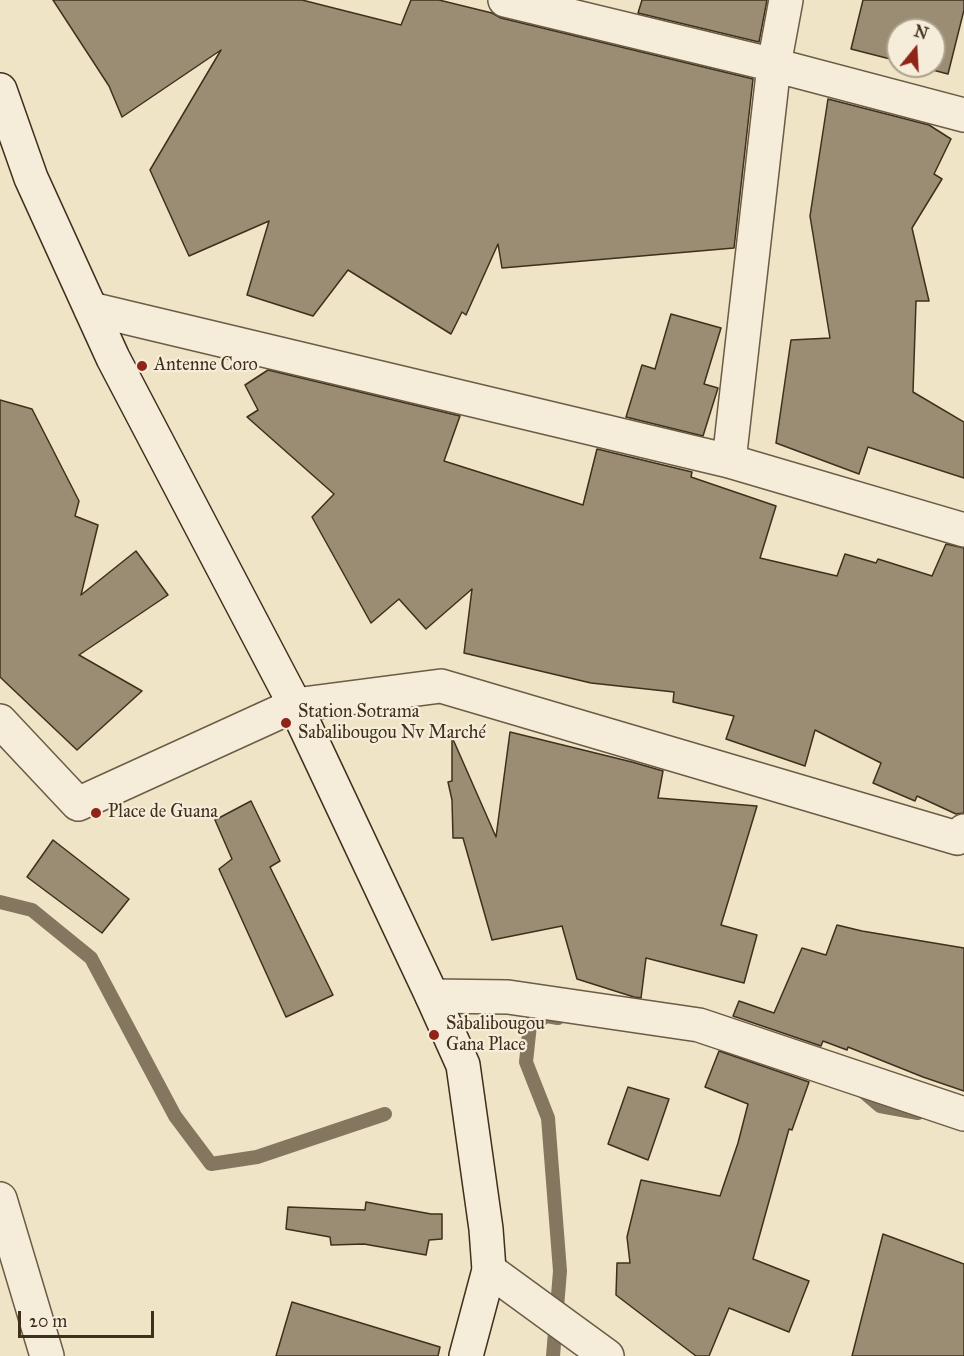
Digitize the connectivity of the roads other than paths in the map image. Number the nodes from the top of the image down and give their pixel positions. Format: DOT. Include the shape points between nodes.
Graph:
graph roads {
  1 [pos="505,0"];
  2 [pos="786,0"];
  3 [pos="774,65"];
  4 [pos="0,90"];
  5 [pos="964,115"];
  6 [pos="91,309"];
  7 [pos="729,462"];
  8 [pos="964,530"];
  9 [pos="295,705"];
  10 [pos="0,722"];
  11 [pos="962,837"];
  12 [pos="432,996"];
  13 [pos="964,1114"];
  14 [pos="0,1199"];
  15 [pos="489,1270"];
  16 [pos="47,1356"];
  17 [pos="466,1356"];
  18 [pos="607,1356"];
  1 -- 3 [label="street"];
  2 -- 3 [label="street"];
  3 -- 5 [label="street"];
  3 -- 7 [label="street"];
  4 -- 6 [label="street" via="31,178"];
  6 -- 7 [label="street"];
  6 -- 9 [label="street"];
  7 -- 8 [label="street"];
  9 -- 10 [label="street" via="78,804"];
  9 -- 11 [label="street" via="441,686"];
  9 -- 12 [label="street"];
  12 -- 13 [label="street" via="508,996 699,1025"];
  12 -- 15 [label="street" via="463,1065"];
  14 -- 16 [label="street"];
  15 -- 17 [label="street"];
  15 -- 18 [label="street"];
}
